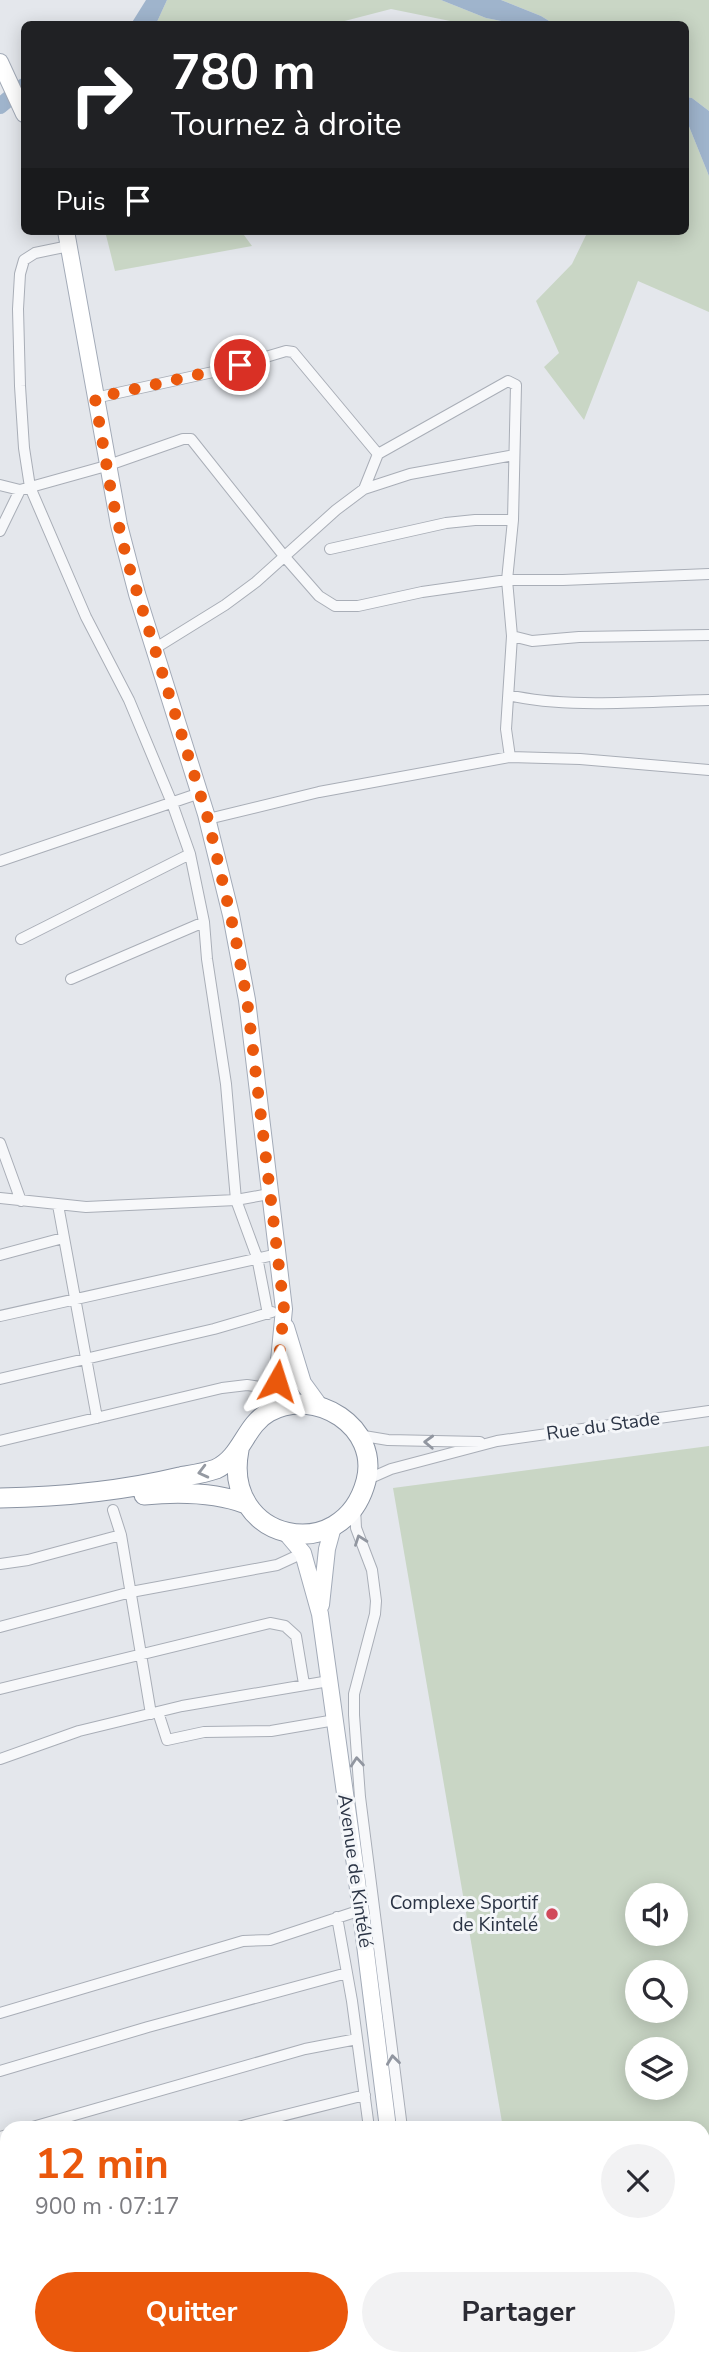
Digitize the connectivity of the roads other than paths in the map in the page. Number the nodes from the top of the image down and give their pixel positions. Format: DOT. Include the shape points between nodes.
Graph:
graph roads {
  1 [pos="1,66"];
  2 [pos="21,108"];
  3 [pos="68,238"];
  4 [pos="95,398"];
  5 [pos="377,454"];
  6 [pos="514,455"];
  7 [pos="106,466"];
  8 [pos="0,485"];
  9 [pos="25,489"];
  10 [pos="364,489"];
  11 [pos="513,520"];
  12 [pos="0,531"];
  13 [pos="330,549"];
  14 [pos="284,556"];
  15 [pos="709,574"];
  16 [pos="507,580"];
  17 [pos="709,635"];
  18 [pos="512,636"];
  19 [pos="154,649"];
  20 [pos="509,695"];
  21 [pos="709,700"];
  22 [pos="510,757"];
  23 [pos="709,770"];
  24 [pos="200,793"];
  25 [pos="172,803"];
  26 [pos="208,819"];
  27 [pos="190,854"];
  28 [pos="0,860"];
  29 [pos="204,922"];
  30 [pos="21,939"];
  31 [pos="71,979"];
  32 [pos="0,1143"];
  33 [pos="269,1194"];
  34 [pos="0,1198"];
  35 [pos="236,1200"];
  36 [pos="21,1201"];
  37 [pos="58,1205"];
  38 [pos="64,1238"];
  39 [pos="278,1254"];
  40 [pos="0,1255"];
  41 [pos="257,1257"];
  42 [pos="75,1298"];
  43 [pos="278,1314"];
  44 [pos="0,1315"];
  45 [pos="86,1358"];
  46 [pos="0,1380"];
  47 [pos="275,1389"];
  48 [pos="319,1405"];
  49 [pos="709,1411"];
  50 [pos="268,1412"];
  51 [pos="97,1418"];
  52 [pos="358,1435"];
  53 [pos="0,1441"];
  54 [pos="497,1441"];
  55 [pos="239,1450"];
  56 [pos="366,1480"];
  57 [pos="0,1498"];
  58 [pos="246,1504"];
  59 [pos="0,1507"];
  60 [pos="355,1507"];
  61 [pos="113,1510"];
  62 [pos="333,1527"];
  63 [pos="286,1533"];
  64 [pos="121,1535"];
  65 [pos="303,1553"];
  66 [pos="0,1564"];
  67 [pos="131,1592"];
  68 [pos="320,1614"];
  69 [pos="0,1627"];
  70 [pos="140,1654"];
  71 [pos="329,1681"];
  72 [pos="304,1684"];
  73 [pos="0,1689"];
  74 [pos="154,1713"];
  75 [pos="335,1720"];
  76 [pos="0,1759"];
  77 [pos="361,1910"];
  78 [pos="337,1917"];
  79 [pos="347,1973"];
  80 [pos="0,2013"];
  81 [pos="357,2039"];
  82 [pos="0,2071"];
  83 [pos="365,2095"];
  84 [pos="53,2121"];
  85 [pos="262,2121"];
  86 [pos="368,2121"];
  87 [pos="387,2121"];
  88 [pos="401,2121"];
  1 -- 2 [label="main road"];
  3 -- 4 [label="main road"];
  3 -- 9 [label="street" via="24,260 20,274"];
  4 -- 5 [label="street" via="293,352"];
  4 -- 7 [label="main road"];
  5 -- 6 [label="street" via="508,381 517,390"];
  5 -- 10 [label="street"];
  6 -- 10 [label="street" via="398,477"];
  6 -- 11 [label="street"];
  7 -- 9 [label="street"];
  7 -- 14 [label="street" via="191,439"];
  7 -- 19 [label="main road" via="127,560"];
  8 -- 9 [label="street"];
  9 -- 12 [label="street"];
  9 -- 25 [label="street" via="129,700"];
  10 -- 14 [label="street"];
  11 -- 13 [label="street" via="446,523"];
  11 -- 16 [label="street"];
  14 -- 16 [label="street" via="319,596 335,606"];
  14 -- 19 [label="street" via="225,605"];
  15 -- 16 [label="street"];
  16 -- 18 [label="street"];
  17 -- 18 [label="street" via="533,641"];
  18 -- 20 [label="street"];
  19 -- 24 [label="main road"];
  20 -- 21 [label="street" via="576,702"];
  20 -- 22 [label="street" via="506,729"];
  22 -- 23 [label="street"];
  22 -- 26 [label="street" via="319,792"];
  24 -- 25 [label="street"];
  24 -- 26 [label="main road"];
  25 -- 27 [label="street"];
  25 -- 28 [label="street"];
  26 -- 33 [label="main road" via="247,1000"];
  27 -- 29 [label="street"];
  27 -- 30 [label="street"];
  29 -- 31 [label="street"];
  29 -- 35 [label="street"];
  32 -- 36 [label="street"];
  33 -- 35 [label="street"];
  33 -- 39 [label="main road"];
  34 -- 36 [label="street"];
  35 -- 37 [label="street"];
  35 -- 41 [label="street"];
  36 -- 37 [label="street"];
  37 -- 38 [label="street"];
  38 -- 40 [label="street"];
  38 -- 42 [label="street"];
  39 -- 41 [label="street"];
  39 -- 43 [label="main road"];
  41 -- 42 [label="street"];
  41 -- 43 [label="street"];
  42 -- 44 [label="street"];
  42 -- 45 [label="street"];
  43 -- 45 [label="street"];
  43 -- 47 [label="main road"];
  43 -- 48 [label="main road" via="300,1376"];
  45 -- 46 [label="street"];
  45 -- 51 [label="street"];
  47 -- 50 [label="main road"];
  47 -- 51 [label="street" via="234,1386"];
  48 -- 50 [label="highway" via="284,1405"];
  48 -- 52 [label="highway" via="341,1417"];
  49 -- 54 [label="street, Rue du Stade"];
  50 -- 55 [label="highway" via="250,1428"];
  51 -- 53 [label="street"];
  54 -- 52 [label="street, Rue du Stade, one-way" via="431,1442"];
  52 -- 56 [label="highway" via="367,1465"];
  54 -- 56 [label="street, Rue du Stade"];
  55 -- 57 [label="highway, one-way" via="216,1468 162,1482"];
  55 -- 58 [label="highway" via="237,1478"];
  56 -- 60 [label="highway"];
  58 -- 59 [label="highway" via="221,1497 163,1494"];
  58 -- 63 [label="highway" via="257,1517"];
  60 -- 62 [label="highway"];
  88 -- 60 [label="street, one-way" via="354,1716 354,1694 376,1601 372,1570 356,1528"];
  61 -- 64 [label="street"];
  62 -- 63 [label="highway" via="318,1533"];
  62 -- 68 [label="main road, Avenue de Kintélé"];
  63 -- 65 [label="main road, Avenue de Kintélé"];
  64 -- 66 [label="street"];
  64 -- 67 [label="street"];
  65 -- 67 [label="street" via="277,1564"];
  65 -- 68 [label="main road, Avenue de Kintélé"];
  67 -- 69 [label="street"];
  67 -- 70 [label="street"];
  68 -- 71 [label="main road, Avenue de Kintélé"];
  70 -- 72 [label="street" via="277,1624 296,1636"];
  70 -- 73 [label="street"];
  70 -- 74 [label="street"];
  71 -- 72 [label="street"];
  71 -- 75 [label="main road, Avenue de Kintélé"];
  72 -- 74 [label="street"];
  74 -- 75 [label="street" via="167,1740 204,1732 271,1731"];
  74 -- 76 [label="street" via="79,1731"];
  75 -- 77 [label="main road, Avenue de Kintélé"];
  77 -- 78 [label="street"];
  77 -- 87 [label="main road, Avenue de Kintélé"];
  78 -- 79 [label="street"];
  78 -- 80 [label="street" via="270,1940 243,1941"];
  79 -- 81 [label="street"];
  79 -- 82 [label="street"];
  81 -- 83 [label="street"];
  81 -- 84 [label="street" via="305,2049"];
  83 -- 85 [label="street"];
  83 -- 86 [label="street"];
}
